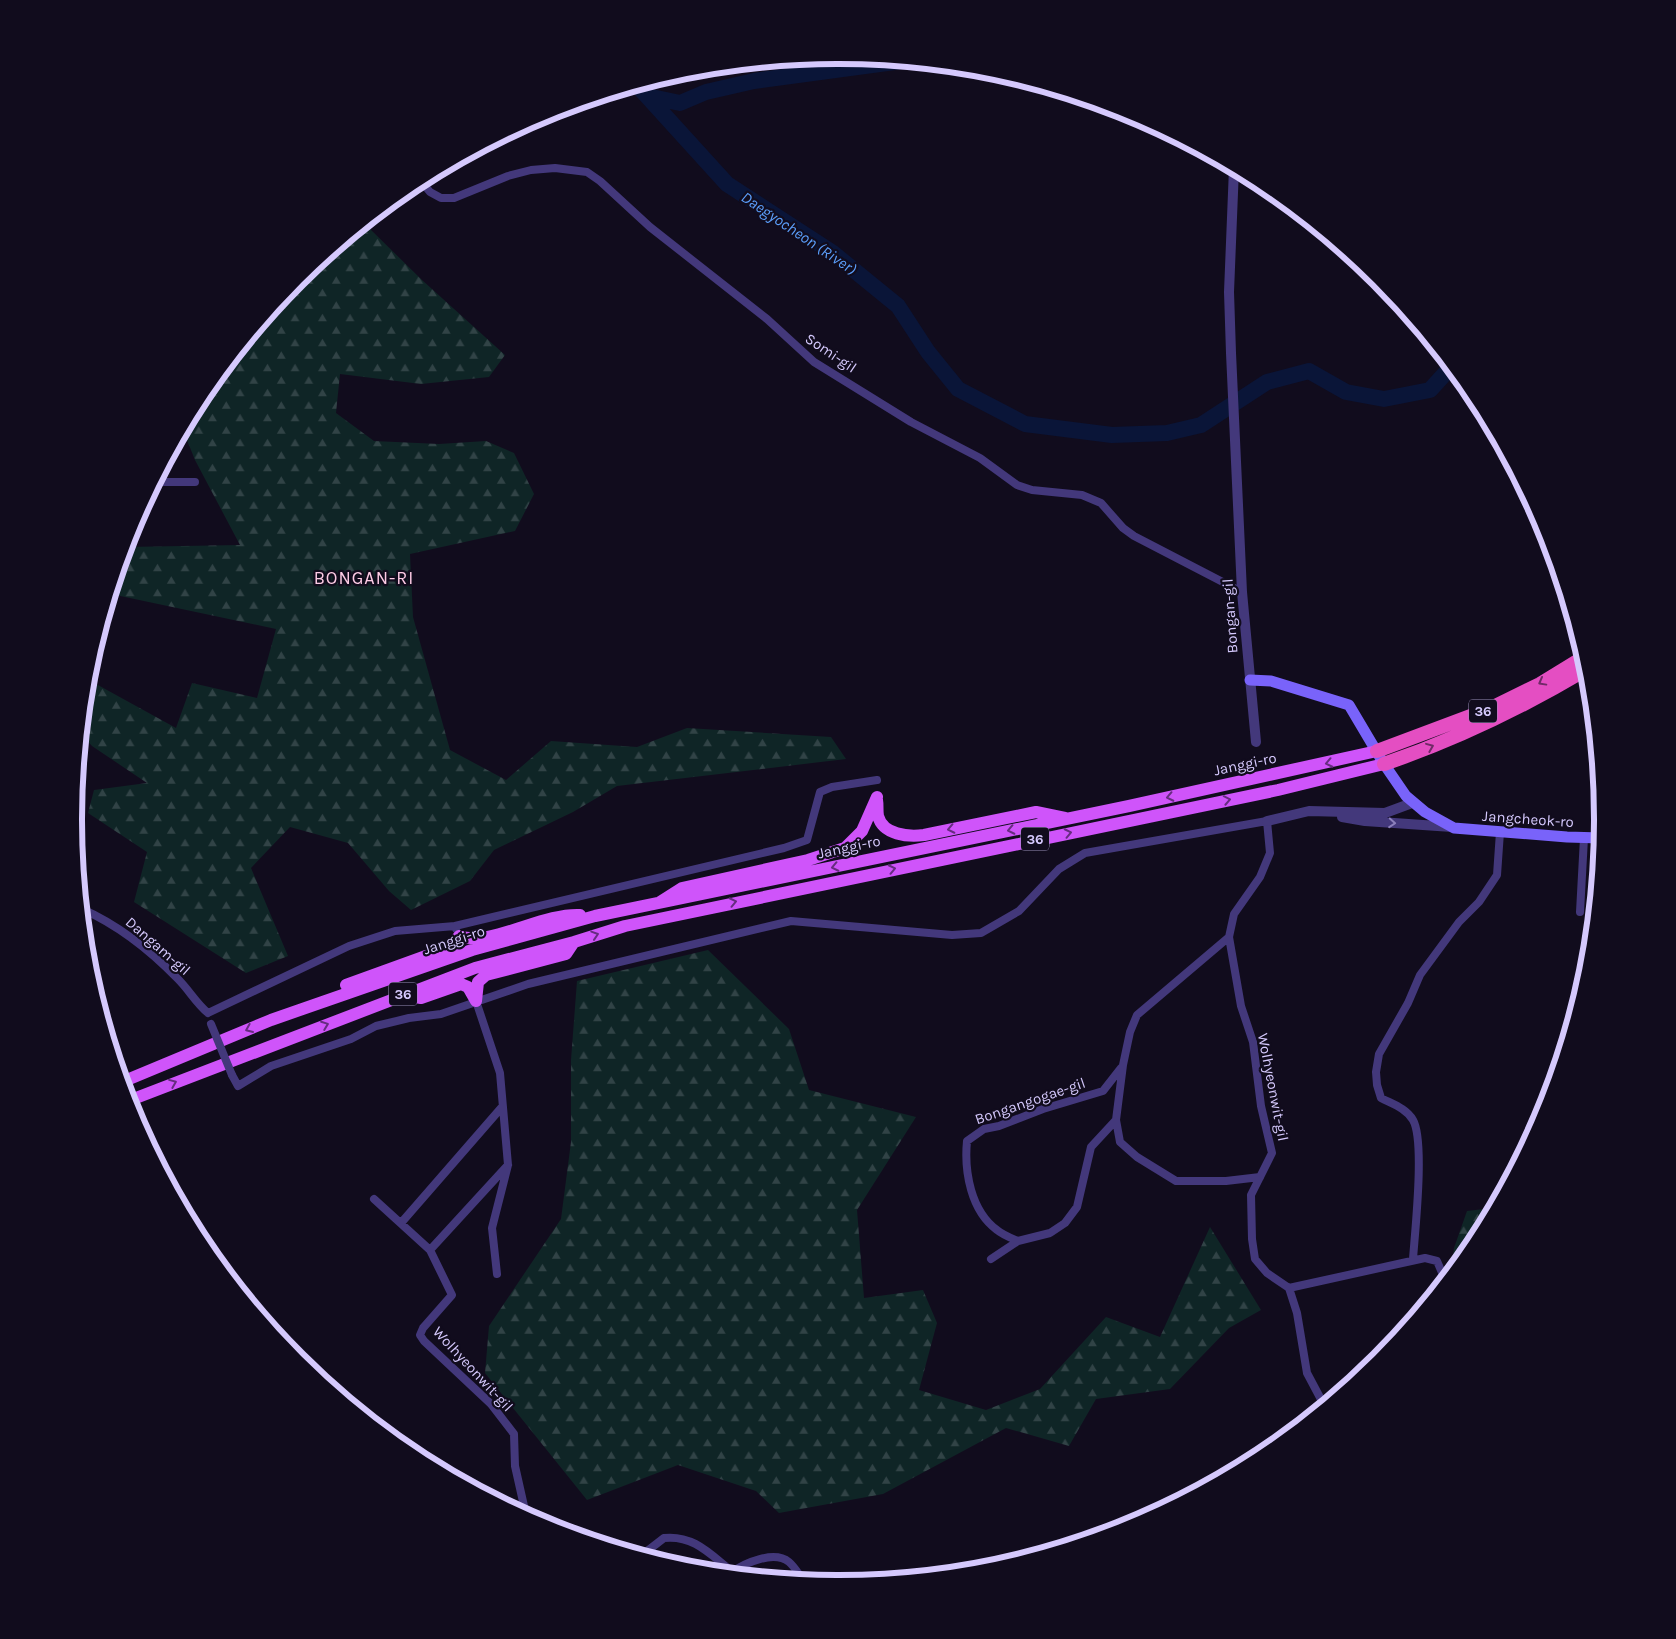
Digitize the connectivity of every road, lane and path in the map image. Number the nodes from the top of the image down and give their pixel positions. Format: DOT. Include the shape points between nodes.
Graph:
graph roads {
  1 [pos="1234,176"];
  2 [pos="425,186"];
  3 [pos="162,482"];
  4 [pos="195,482"];
  5 [pos="1242,592"];
  6 [pos="1577,662"];
  7 [pos="1579,674"];
  8 [pos="1250,680"];
  9 [pos="1256,742"];
  10 [pos="1377,751"];
  11 [pos="1384,764"];
  12 [pos="877,780"];
  13 [pos="1412,803"];
  14 [pos="1309,811"];
  15 [pos="1068,819"];
  16 [pos="1267,821"];
  17 [pos="1454,828"];
  18 [pos="1500,832"];
  19 [pos="1584,838"];
  20 [pos="1593,838"];
  21 [pos="657,904"];
  22 [pos="88,912"];
  23 [pos="1580,912"];
  24 [pos="595,916"];
  25 [pos="457,931"];
  26 [pos="1229,937"];
  27 [pos="574,942"];
  28 [pos="400,995"];
  29 [pos="476,1001"];
  30 [pos="208,1013"];
  31 [pos="271,1020"];
  32 [pos="1123,1066"];
  33 [pos="129,1079"];
  34 [pos="136,1098"];
  35 [pos="502,1107"];
  36 [pos="1116,1120"];
  37 [pos="508,1165"];
  38 [pos="1260,1176"];
  39 [pos="374,1199"];
  40 [pos="401,1223"];
  41 [pos="1018,1241"];
  42 [pos="430,1250"];
  43 [pos="991,1259"];
  44 [pos="1413,1259"];
  45 [pos="1443,1273"];
  46 [pos="497,1274"];
  47 [pos="1289,1288"];
  48 [pos="1322,1400"];
  49 [pos="524,1506"];
  50 [pos="648,1550"];
  51 [pos="726,1567"];
  52 [pos="737,1569"];
  53 [pos="799,1574"];
  1 -- 5 [label="street, Bongan-gil" via="1229,292"];
  2 -- 5 [label="street, Somi-gil" via="441,198 454,198 531,170 555,168 587,172 650,227 734,291 814,362 911,422 980,458 1018,485 1032,490 1092,498 1134,536"];
  3 -- 4 [label="street"];
  5 -- 8 [label="street, Bongan-gil"];
  6 -- 10 [label="highway, Janggi-ro / 36, one-way" via="1489,709"];
  11 -- 7 [label="highway, Janggi-ro / 36, one-way" via="1494,719"];
  8 -- 9 [label="street, Bongan-gil"];
  8 -- 10 [label="main road" via="1272,681 1349,705"];
  10 -- 11 [label="main road"];
  10 -- 15 [label="main road, Janggi-ro / 36, one-way"];
  11 -- 13 [label="main road"];
  27 -- 11 [label="main road, Janggi-ro / 36, one-way" via="685,912 1278,790"];
  12 -- 25 [label="street" via="820,792 807,840"];
  13 -- 14 [label="street" via="1393,812 1382,813"];
  13 -- 17 [label="main road"];
  14 -- 16 [label="street"];
  14 -- 17 [label="street, one-way" via="1365,821"];
  15 -- 21 [label="main road, Janggi-ro / 36, one-way"];
  15 -- 21 [label="main road, one-way" via="1036,812 905,836 883,824 878,817 877,797 862,831 845,848 808,860 682,888"];
  16 -- 26 [label="street, Wolhyeonwit-gil" via="1270,853 1260,878 1234,914"];
  16 -- 29 [label="street" via="1086,853 1059,869 1019,912 981,933 952,935 791,920 528,984"];
  17 -- 18 [label="main road, Jangcheok-ro"];
  18 -- 19 [label="main road, Jangcheok-ro"];
  18 -- 44 [label="street" via="1497,875 1420,976 1379,1054 1377,1085 1381,1098 1403,1109 1413,1119 1417,1132 1419,1161"];
  19 -- 20 [label="main road, Jangcheok-ro"];
  19 -- 23 [label="street"];
  21 -- 24 [label="main road, Janggi-ro / 36"];
  22 -- 30 [label="street, Dangam-gil" via="127,934 179,980 194,1001"];
  24 -- 25 [label="main road" via="569,915 483,938 468,939"];
  24 -- 31 [label="main road, Janggi-ro / 36" via="472,950"];
  25 -- 30 [label="street" via="396,931 349,946"];
  25 -- 31 [label="main road" via="451,947 287,1006"];
  26 -- 32 [label="street, Bongangogae-gil" via="1137,1014"];
  26 -- 38 [label="street, Wolhyeonwit-gil" via="1241,1006 1253,1042 1261,1106 1272,1153"];
  27 -- 28 [label="main road, Janggi-ro / 36" via="475,968"];
  27 -- 29 [label="main road" via="566,954 486,975 478,982"];
  28 -- 29 [label="main road" via="421,998 461,984 468,987"];
  34 -- 28 [label="main road, Janggi-ro / 36, one-way"];
  29 -- 30 [label="street, bridge" via="441,1014 376,1026 351,1039 271,1066 238,1086"];
  29 -- 35 [label="street" via="500,1073"];
  31 -- 33 [label="main road, Janggi-ro / 36, one-way"];
  32 -- 36 [label="street, Bongangogae-gil"];
  32 -- 41 [label="street, Bongangogae-gil" via="1103,1091 984,1129 967,1142 968,1174 977,1206 996,1230"];
  35 -- 37 [label="street"];
  35 -- 40 [label="street"];
  36 -- 38 [label="street" via="1120,1142 1136,1157 1176,1181 1226,1181"];
  36 -- 41 [label="street" via="1091,1147 1077,1207 1065,1223 1050,1233"];
  37 -- 42 [label="street"];
  37 -- 46 [label="street" via="492,1228"];
  38 -- 47 [label="street, Wolhyeonwit-gil" via="1251,1195 1255,1259 1267,1273"];
  39 -- 40 [label="street"];
  40 -- 42 [label="street"];
  41 -- 43 [label="street"];
  42 -- 49 [label="street, Wolhyeonwit-gil" via="452,1296 420,1335 491,1404 514,1434 514,1466"];
  44 -- 45 [label="street" via="1437,1261"];
  44 -- 47 [label="street"];
  47 -- 48 [label="street" via="1297,1313 1307,1373"];
  50 -- 51 [label="street" via="664,1538 688,1539"];
  52 -- 53 [label="street" via="743,1564 776,1558 788,1561"];
}
